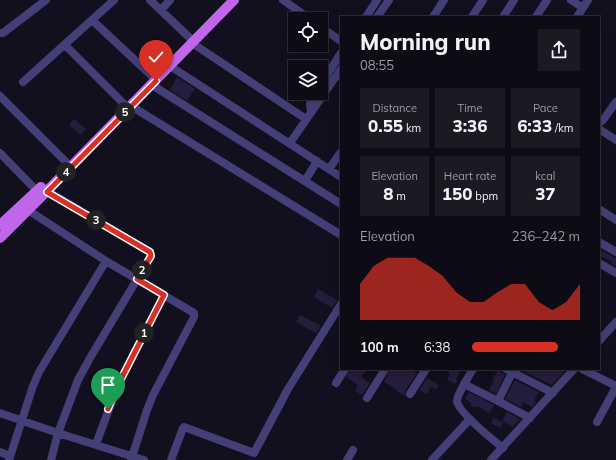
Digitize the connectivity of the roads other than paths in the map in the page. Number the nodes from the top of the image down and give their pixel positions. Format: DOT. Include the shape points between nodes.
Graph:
graph roads {
  1 [pos="46,0"];
  2 [pos="114,0"];
  3 [pos="150,0"];
  4 [pos="170,0"];
  5 [pos="226,0"];
  6 [pos="234,0"];
  7 [pos="284,0"];
  8 [pos="377,0"];
  9 [pos="389,0"];
  10 [pos="444,0"];
  11 [pos="483,0"];
  12 [pos="514,0"];
  13 [pos="547,0"];
  14 [pos="571,0"];
  15 [pos="588,0"];
  16 [pos="583,8"];
  17 [pos="161,10"];
  18 [pos="300,12"];
  19 [pos="367,16"];
  20 [pos="378,16"];
  21 [pos="434,16"];
  22 [pos="473,16"];
  23 [pos="504,16"];
  24 [pos="537,16"];
  25 [pos="578,16"];
  26 [pos="92,20"];
  27 [pos="328,32"];
  28 [pos="0,33"];
  29 [pos="191,40"];
  30 [pos="340,40"];
  31 [pos="64,45"];
  32 [pos="340,55"];
  33 [pos="170,66"];
  34 [pos="340,69"];
  35 [pos="328,73"];
  36 [pos="152,81"];
  37 [pos="23,82"];
  38 [pos="0,96"];
  39 [pos="312,100"];
  40 [pos="616,102"];
  41 [pos="128,106"];
  42 [pos="309,115"];
  43 [pos="600,122"];
  44 [pos="600,130"];
  45 [pos="616,140"];
  46 [pos="290,143"];
  47 [pos="0,153"];
  48 [pos="340,153"];
  49 [pos="317,161"];
  50 [pos="66,162"];
  51 [pos="329,169"];
  52 [pos="340,176"];
  53 [pos="305,181"];
  54 [pos="42,191"];
  55 [pos="340,203"];
  56 [pos="28,210"];
  57 [pos="600,210"];
  58 [pos="616,220"];
  59 [pos="0,225"];
  60 [pos="340,234"];
  61 [pos="0,238"];
  62 [pos="600,243"];
  63 [pos="616,252"];
  64 [pos="106,261"];
  65 [pos="600,264"];
  66 [pos="616,273"];
  67 [pos="137,279"];
  68 [pos="164,295"];
  69 [pos="340,306"];
  70 [pos="616,322"];
  71 [pos="600,340"];
  72 [pos="344,370"];
  73 [pos="384,370"];
  74 [pos="425,370"];
  75 [pos="471,370"];
  76 [pos="510,370"];
  77 [pos="573,370"];
  78 [pos="584,370"];
  79 [pos="336,383"];
  80 [pos="464,384"];
  81 [pos="616,386"];
  82 [pos="553,393"];
  83 [pos="410,394"];
  84 [pos="367,398"];
  85 [pos="498,402"];
  86 [pos="0,413"];
  87 [pos="530,418"];
  88 [pos="470,419"];
  89 [pos="22,420"];
  90 [pos="597,422"];
  91 [pos="58,433"];
  92 [pos="96,444"];
  93 [pos="503,448"];
  94 [pos="353,450"];
  95 [pos="0,452"];
  96 [pos="9,458"];
  97 [pos="132,458"];
  98 [pos="51,460"];
  99 [pos="144,460"];
  100 [pos="171,460"];
  101 [pos="347,460"];
  102 [pos="432,460"];
  103 [pos="491,460"];
  1 -- 28 [label="street"];
  2 -- 26 [label="street"];
  3 -- 17 [label="street"];
  4 -- 17 [label="street"];
  5 -- 29 [label="main road"];
  6 -- 29 [label="main road"];
  7 -- 18 [label="street"];
  8 -- 19 [label="street"];
  9 -- 20 [label="street"];
  10 -- 21 [label="street"];
  11 -- 22 [label="street"];
  12 -- 23 [label="street"];
  13 -- 24 [label="street"];
  14 -- 16 [label="street"];
  15 -- 16 [label="street"];
  16 -- 25 [label="street"];
  17 -- 29 [label="street"];
  26 -- 31 [label="street"];
  26 -- 36 [label="street"];
  27 -- 30 [label="street"];
  29 -- 33 [label="main road"];
  29 -- 36 [label="main road"];
  29 -- 42 [label="street"];
  31 -- 37 [label="street"];
  31 -- 41 [label="street"];
  32 -- 35 [label="street"];
  33 -- 36 [label="main road"];
  33 -- 46 [label="street"];
  34 -- 42 [label="street"];
  36 -- 41 [label="main road"];
  36 -- 53 [label="street"];
  38 -- 50 [label="street"];
  39 -- 42 [label="street"];
  40 -- 43 [label="street"];
  41 -- 50 [label="main road"];
  41 -- 54 [label="main road"];
  41 -- 60 [label="street"];
  42 -- 46 [label="street"];
  44 -- 45 [label="street"];
  46 -- 49 [label="street"];
  47 -- 54 [label="street"];
  48 -- 51 [label="street"];
  49 -- 51 [label="street"];
  49 -- 53 [label="street"];
  50 -- 54 [label="main road"];
  51 -- 52 [label="street"];
  53 -- 55 [label="street"];
  54 -- 56 [label="main road"];
  54 -- 59 [label="main road"];
  54 -- 67 [label="street" via="150,252 151,256"];
  56 -- 61 [label="main road"];
  56 -- 64 [label="street"];
  57 -- 58 [label="street"];
  62 -- 63 [label="street"];
  64 -- 67 [label="street"];
  64 -- 89 [label="street" via="39,372"];
  65 -- 66 [label="street"];
  67 -- 68 [label="street"];
  67 -- 91 [label="street" via="78,380"];
  68 -- 92 [label="street" via="118,385"];
  68 -- 97 [label="street" via="194,314 153,395"];
  69 -- 100 [label="street" via="288,389 254,453 184,427"];
  70 -- 71 [label="street"];
  72 -- 79 [label="street"];
  73 -- 84 [label="street"];
  74 -- 83 [label="street"];
  75 -- 80 [label="street"];
  76 -- 82 [label="street"];
  76 -- 85 [label="street"];
  77 -- 82 [label="street"];
  78 -- 81 [label="street"];
  80 -- 85 [label="street"];
  80 -- 88 [label="street" via="457,402"];
  81 -- 90 [label="street"];
  82 -- 87 [label="street"];
  85 -- 87 [label="street"];
  86 -- 89 [label="street"];
  87 -- 93 [label="street"];
  88 -- 93 [label="street"];
  88 -- 102 [label="street"];
  89 -- 91 [label="street"];
  89 -- 96 [label="street"];
  91 -- 92 [label="street"];
  91 -- 98 [label="street"];
  92 -- 97 [label="street"];
  93 -- 103 [label="street"];
  94 -- 101 [label="street"];
  95 -- 96 [label="street"];
  97 -- 99 [label="street"];
}
